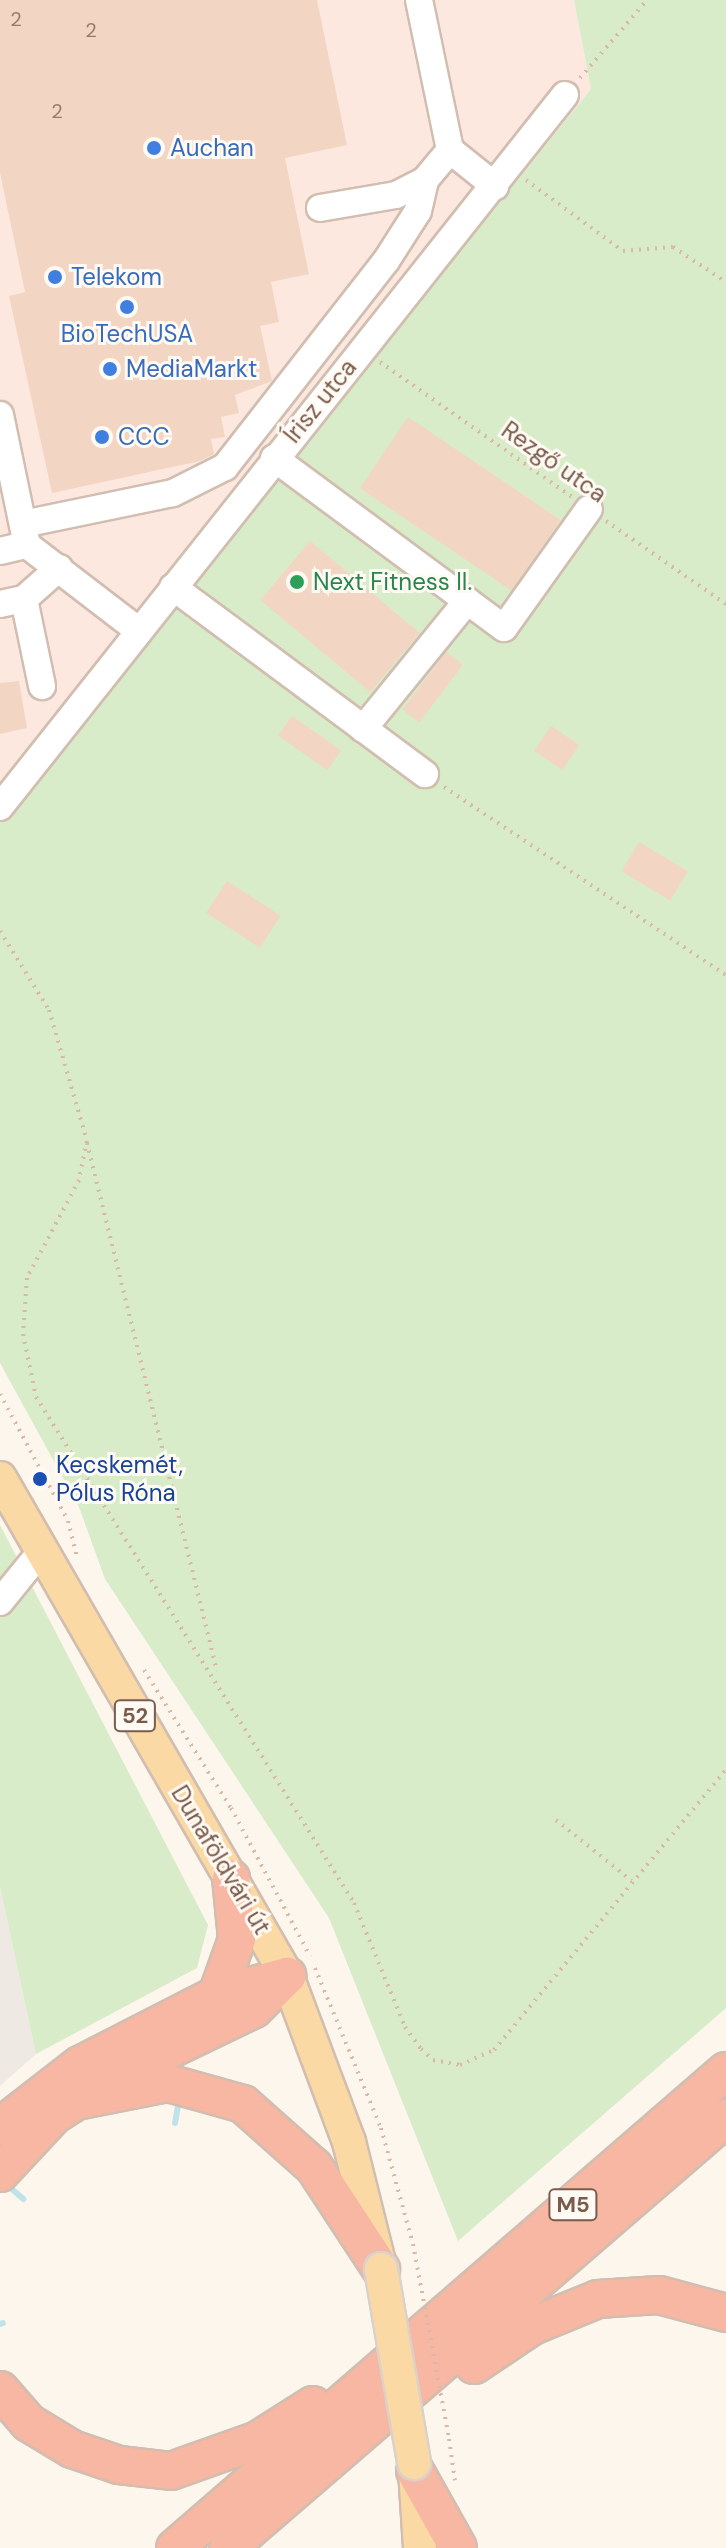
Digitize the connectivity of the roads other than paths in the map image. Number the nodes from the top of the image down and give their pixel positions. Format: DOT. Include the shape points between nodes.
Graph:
graph roads {
  1 [pos="419,0"];
  2 [pos="565,95"];
  3 [pos="450,150"];
  4 [pos="502,177"];
  5 [pos="425,180"];
  6 [pos="320,208"];
  7 [pos="0,415"];
  8 [pos="274,458"];
  9 [pos="589,509"];
  10 [pos="25,535"];
  11 [pos="0,551"];
  12 [pos="59,568"];
  13 [pos="173,587"];
  14 [pos="12,601"];
  15 [pos="467,601"];
  16 [pos="139,631"];
  17 [pos="42,686"];
  18 [pos="363,729"];
  19 [pos="425,774"];
  20 [pos="0,807"];
  21 [pos="0,1478"];
  22 [pos="39,1554"];
  23 [pos="0,1602"];
  24 [pos="231,1878"];
  25 [pos="287,1976"];
  26 [pos="217,1995"];
  27 [pos="726,2071"];
  28 [pos="81,2100"];
  29 [pos="726,2118"];
  30 [pos="0,2127"];
  31 [pos="0,2173"];
  32 [pos="381,2269"];
  33 [pos="726,2313"];
  34 [pos="419,2338"];
  35 [pos="0,2390"];
  36 [pos="414,2467"];
  37 [pos="321,2469"];
  38 [pos="175,2548"];
  39 [pos="228,2548"];
  40 [pos="420,2548"];
  41 [pos="458,2548"];
  1 -- 3 [label="street"];
  2 -- 4 [label="street, Írisz utca"];
  3 -- 4 [label="street"];
  3 -- 5 [label="street"];
  4 -- 8 [label="street, Írisz utca"];
  5 -- 6 [label="street" via="396,195"];
  5 -- 10 [label="street" via="418,211 386,261 232,461 173,493"];
  7 -- 10 [label="street"];
  8 -- 13 [label="street, Írisz utca"];
  8 -- 15 [label="street"];
  9 -- 15 [label="street" via="504,628"];
  10 -- 11 [label="street"];
  10 -- 12 [label="street"];
  12 -- 14 [label="street"];
  12 -- 16 [label="street"];
  13 -- 16 [label="street, Írisz utca"];
  13 -- 18 [label="street"];
  14 -- 17 [label="street"];
  15 -- 18 [label="street"];
  16 -- 20 [label="street, Írisz utca"];
  18 -- 19 [label="street"];
  21 -- 22 [label="main road, Dunaföldvári út / 52"];
  22 -- 23 [label="street"];
  22 -- 24 [label="main road, Dunaföldvári út / 52"];
  24 -- 25 [label="main road, Dunaföldvári út / 52"];
  24 -- 26 [label="highway" via="237,1939"];
  25 -- 26 [label="highway"];
  25 -- 28 [label="highway" via="254,2009"];
  25 -- 32 [label="main road, Dunaföldvári út / 52" via="349,2142"];
  26 -- 30 [label="highway" via="80,2065"];
  27 -- 34 [label="highway, M5"];
  28 -- 31 [label="highway" via="29,2135"];
  28 -- 32 [label="highway" via="168,2083 243,2104 314,2167"];
  29 -- 37 [label="highway, M5"];
  32 -- 36 [label="main road, 52, bridge"];
  33 -- 37 [label="highway" via="659,2295 570,2306 488,2354 387,2437"];
  34 -- 35 [label="highway" via="258,2440 171,2471 119,2465 72,2449 29,2423"];
  34 -- 38 [label="highway, M5"];
  36 -- 40 [label="main road, 52"];
  36 -- 41 [label="highway"];
  37 -- 39 [label="highway, M5"];
}
